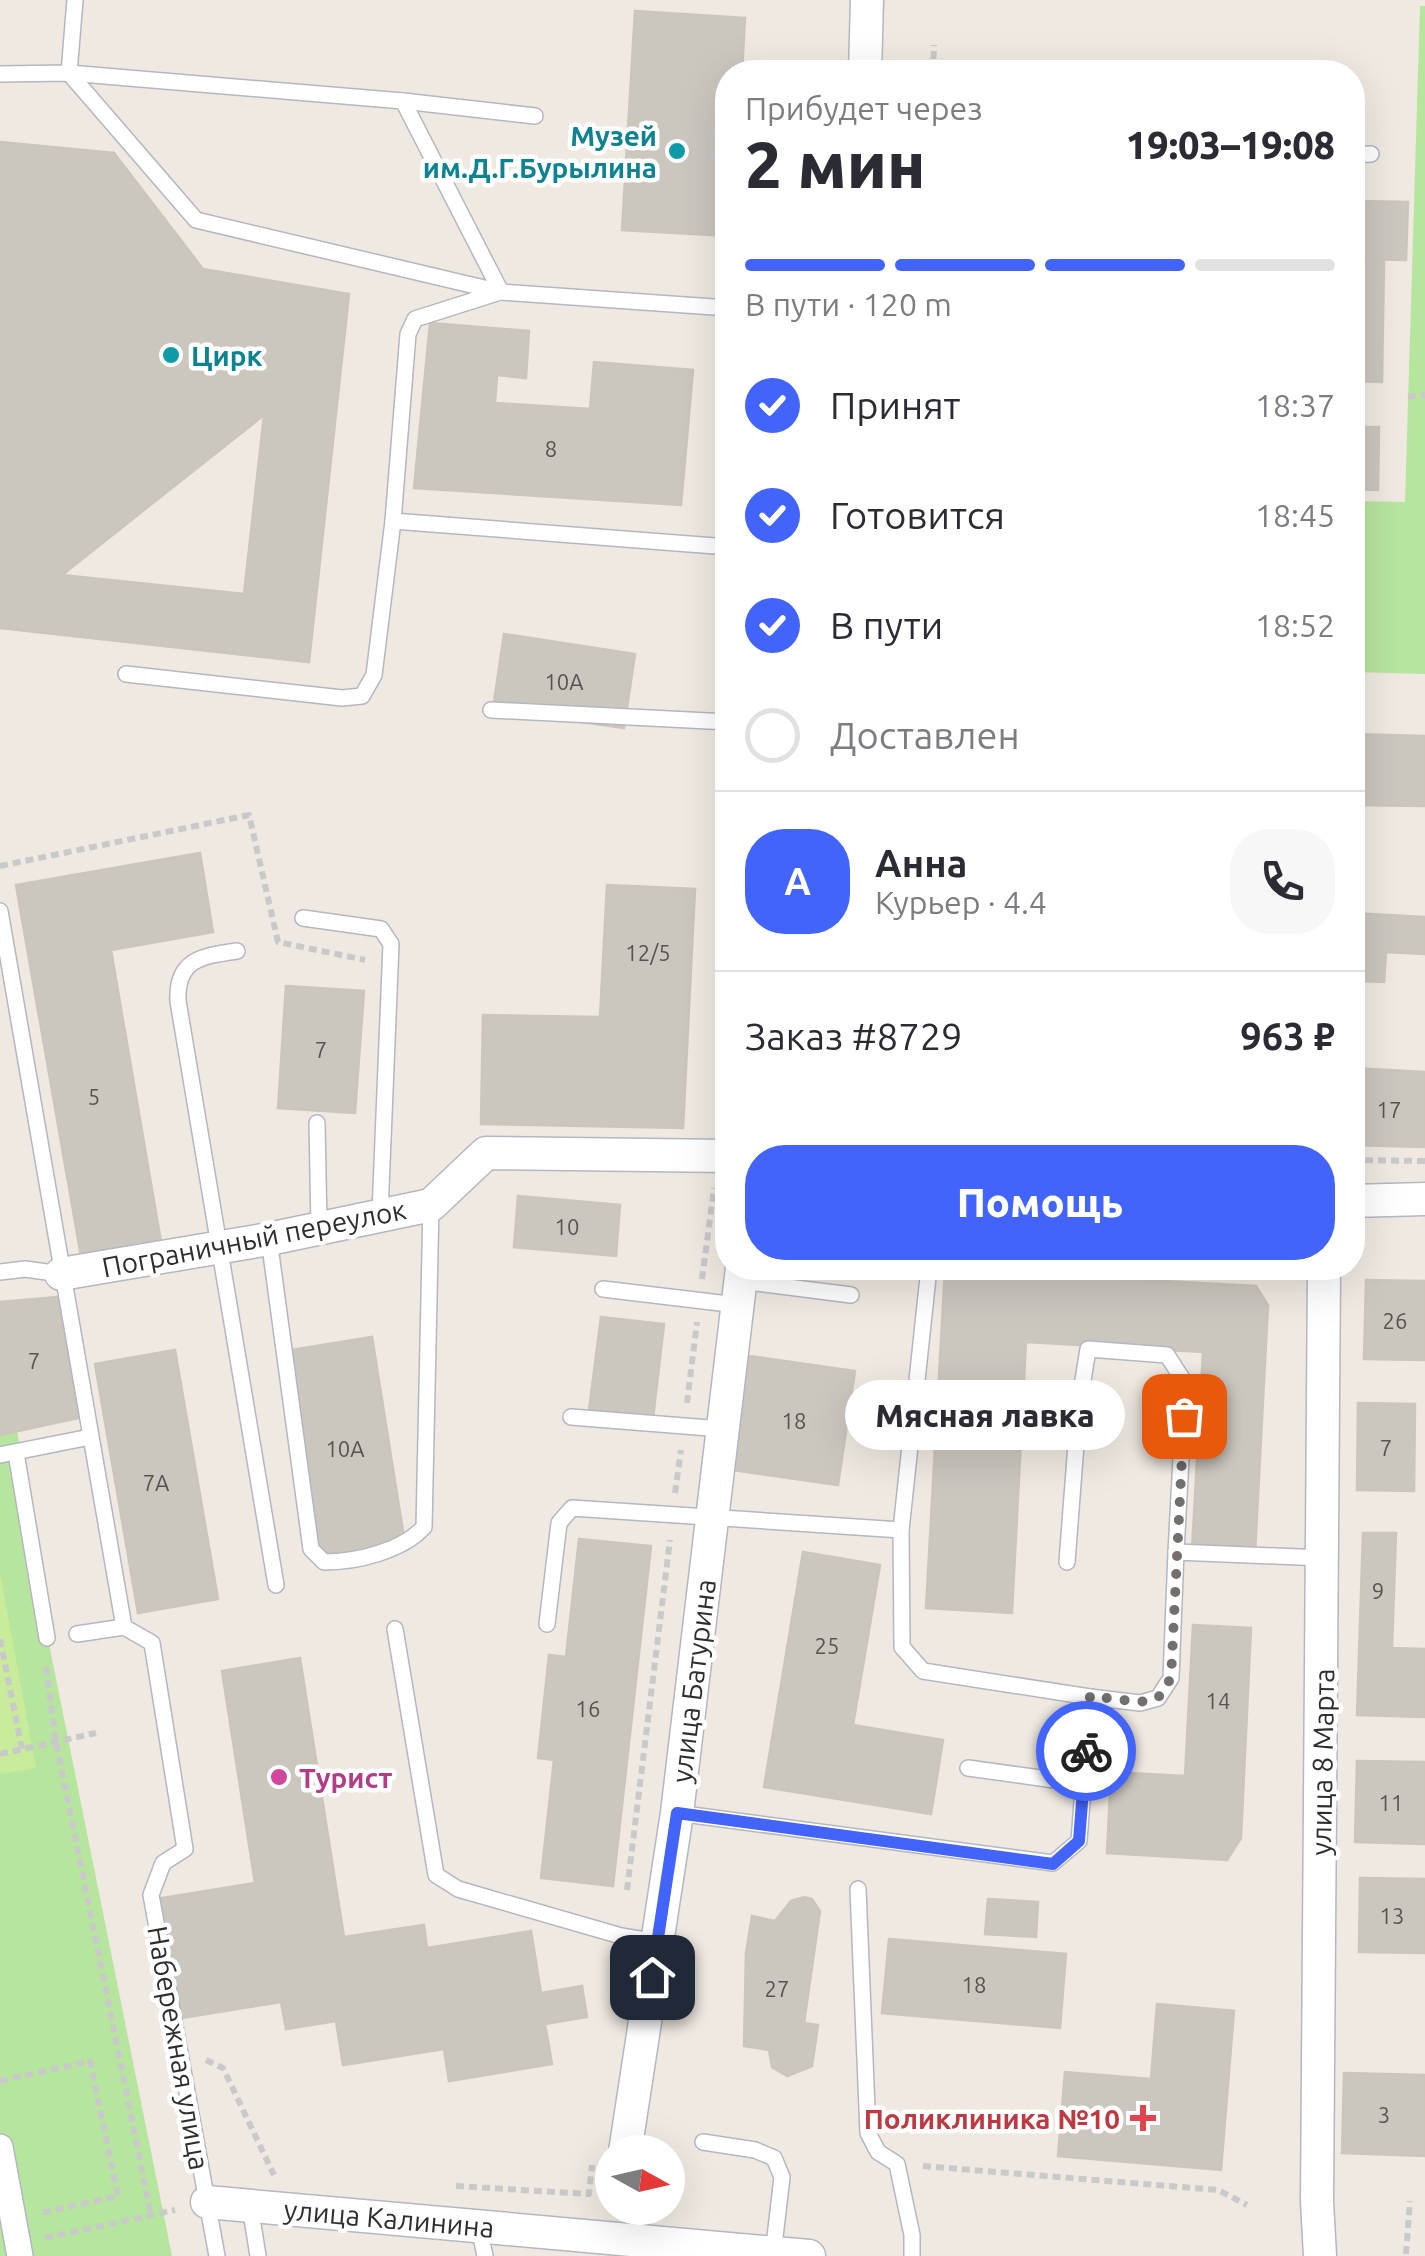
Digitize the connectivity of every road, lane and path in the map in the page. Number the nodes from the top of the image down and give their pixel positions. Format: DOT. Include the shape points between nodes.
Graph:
graph roads {
  1 [pos="74,0"];
  2 [pos="867,0"];
  3 [pos="934,45"];
  4 [pos="865,60"];
  5 [pos="933,60"];
  6 [pos="69,73"];
  7 [pos="0,74"];
  8 [pos="403,101"];
  9 [pos="536,116"];
  10 [pos="715,127"];
  11 [pos="1365,154"];
  12 [pos="1371,154"];
  13 [pos="715,160"];
  14 [pos="501,292"];
  15 [pos="715,307"];
  16 [pos="1425,395"];
  17 [pos="1408,398"];
  18 [pos="393,522"];
  19 [pos="715,546"];
  20 [pos="126,674"];
  21 [pos="491,710"];
  22 [pos="715,721"];
  23 [pos="0,866"];
  24 [pos="0,912"];
  25 [pos="303,918"];
  26 [pos="238,951"];
  27 [pos="393,966"];
  28 [pos="317,1123"];
  29 [pos="715,1156"];
  30 [pos="1365,1160"];
  31 [pos="1425,1161"];
  32 [pos="1425,1200"];
  33 [pos="1365,1201"];
  34 [pos="715,1202"];
  35 [pos="431,1205"];
  36 [pos="380,1212"];
  37 [pos="320,1226"];
  38 [pos="269,1240"];
  39 [pos="217,1249"];
  40 [pos="0,1272"];
  41 [pos="61,1274"];
  42 [pos="928,1280"];
  43 [pos="1324,1280"];
  44 [pos="740,1285"];
  45 [pos="603,1289"];
  46 [pos="851,1296"];
  47 [pos="700,1300"];
  48 [pos="570,1418"];
  49 [pos="684,1426"];
  50 [pos="722,1429"];
  51 [pos="90,1438"];
  52 [pos="8,1454"];
  53 [pos="673,1512"];
  54 [pos="712,1514"];
  55 [pos="901,1530"];
  56 [pos="1176,1552"];
  57 [pos="1324,1558"];
  58 [pos="1067,1562"];
  59 [pos="276,1585"];
  60 [pos="547,1624"];
  61 [pos="124,1627"];
  62 [pos="394,1628"];
  63 [pos="76,1634"];
  64 [pos="47,1638"];
  65 [pos="0,1639"];
  66 [pos="46,1667"];
  67 [pos="1090,1696"];
  68 [pos="96,1733"];
  69 [pos="56,1742"];
  70 [pos="22,1749"];
  71 [pos="0,1754"];
  72 [pos="968,1768"];
  73 [pos="1083,1784"];
  74 [pos="677,1813"];
  75 [pos="858,1889"];
  76 [pos="621,1936"];
  77 [pos="657,1942"];
  78 [pos="195,2054"];
  79 [pos="0,2081"];
  80 [pos="614,2135"];
  81 [pos="703,2142"];
  82 [pos="0,2147"];
  83 [pos="897,2164"];
  84 [pos="294,2177"];
  85 [pos="595,2183"];
  86 [pos="452,2186"];
  87 [pos="1410,2201"];
  88 [pos="208,2202"];
  89 [pos="1248,2204"];
  90 [pos="250,2206"];
  91 [pos="151,2215"];
  92 [pos="595,2225"];
  93 [pos="630,2225"];
  94 [pos="482,2242"];
  95 [pos="19,2250"];
  96 [pos="773,2254"];
  97 [pos="1406,2254"];
  98 [pos="216,2256"];
  99 [pos="258,2256"];
  100 [pos="809,2256"];
  101 [pos="912,2256"];
  102 [pos="1320,2256"];
  1 -- 6 [label="lane"];
  2 -- 4 [label="street"];
  3 -- 5 [label="path"];
  6 -- 7 [label="lane"];
  6 -- 8 [label="lane"];
  6 -- 14 [label="lane" via="196,220"];
  8 -- 9 [label="lane"];
  8 -- 14 [label="lane"];
  10 -- 13 [label="path"];
  11 -- 12 [label="lane"];
  14 -- 15 [label="lane"];
  14 -- 18 [label="lane" via="415,319 408,334"];
  16 -- 17 [label="path"];
  18 -- 19 [label="lane"];
  18 -- 20 [label="lane" via="374,675 362,696"];
  21 -- 22 [label="lane"];
  23 -- 27 [label="path" via="249,814 278,942"];
  24 -- 41 [label="lane"];
  25 -- 27 [label="lane" via="381,929"];
  26 -- 39 [label="lane" via="197,957 177,982"];
  27 -- 36 [label="lane"];
  28 -- 37 [label="lane"];
  29 -- 35 [label="street, Пограничный переулок" via="486,1153"];
  30 -- 31 [label="path"];
  32 -- 33 [label="street"];
  34 -- 47 [label="path"];
  35 -- 36 [label="street, Пограничный переулок"];
  35 -- 38 [label="lane" via="424,1526 410,1542 340,1562 324,1562 311,1549"];
  36 -- 37 [label="street, Пограничный переулок"];
  37 -- 38 [label="street, Пограничный переулок"];
  38 -- 39 [label="street, Пограничный переулок"];
  39 -- 41 [label="street, Пограничный переулок"];
  39 -- 59 [label="lane"];
  40 -- 41 [label="lane"];
  41 -- 51 [label="lane"];
  42 -- 55 [label="lane"];
  43 -- 57 [label="street, улица 8 Марта"];
  44 -- 46 [label="lane"];
  44 -- 47 [label="lane"];
  44 -- 50 [label="street, улица Батурина"];
  45 -- 47 [label="lane"];
  47 -- 49 [label="path"];
  48 -- 49 [label="lane"];
  49 -- 50 [label="lane"];
  49 -- 53 [label="path"];
  50 -- 54 [label="street, улица Батурина"];
  51 -- 52 [label="lane"];
  51 -- 61 [label="lane"];
  52 -- 64 [label="lane"];
  53 -- 54 [label="lane"];
  53 -- 60 [label="lane" via="572,1508 559,1523"];
  53 -- 76 [label="path"];
  54 -- 55 [label="lane"];
  54 -- 74 [label="street, улица Батурина"];
  55 -- 67 [label="lane" via="902,1648 923,1671"];
  56 -- 57 [label="lane"];
  56 -- 58 [label="lane" via="1186,1382 1167,1355 1088,1349"];
  56 -- 67 [label="lane" via="1171,1678 1158,1698 1140,1702"];
  57 -- 102 [label="street, улица 8 Марта"];
  61 -- 63 [label="lane"];
  61 -- 88 [label="lane, Набережная улица" via="152,1643 185,1849 163,1863 151,1895"];
  62 -- 76 [label="lane" via="436,1875 458,1888"];
  65 -- 70 [label="path"];
  66 -- 69 [label="path"];
  67 -- 73 [label="lane"];
  68 -- 69 [label="path"];
  69 -- 70 [label="path"];
  69 -- 91 [label="path"];
  70 -- 71 [label="path"];
  72 -- 73 [label="lane"];
  73 -- 74 [label="lane" via="1079,1841 1053,1864"];
  74 -- 77 [label="street, улица Батурина"];
  75 -- 83 [label="lane" via="868,2133 878,2152"];
  76 -- 77 [label="lane"];
  77 -- 80 [label="street, улица Батурина"];
  78 -- 84 [label="path" via="223,2068 275,2176"];
  79 -- 95 [label="path" via="90,2061 118,2196 30,2215"];
  81 -- 96 [label="lane" via="774,2158 782,2176"];
  82 -- 95 [label="street"];
  83 -- 89 [label="path" via="1218,2190"];
  83 -- 101 [label="lane"];
  85 -- 86 [label="path" via="589,2194"];
  87 -- 97 [label="path"];
  88 -- 90 [label="street, улица Калинина"];
  88 -- 91 [label="path"];
  88 -- 98 [label="lane, Набережная улица"];
  90 -- 94 [label="street, улица Калинина"];
  90 -- 99 [label="lane"];
  91 -- 95 [label="path"];
  92 -- 94 [label="street, улица Калинина"];
  93 -- 96 [label="street, улица Калинина"];
  96 -- 100 [label="street, улица Калинина"];
}
